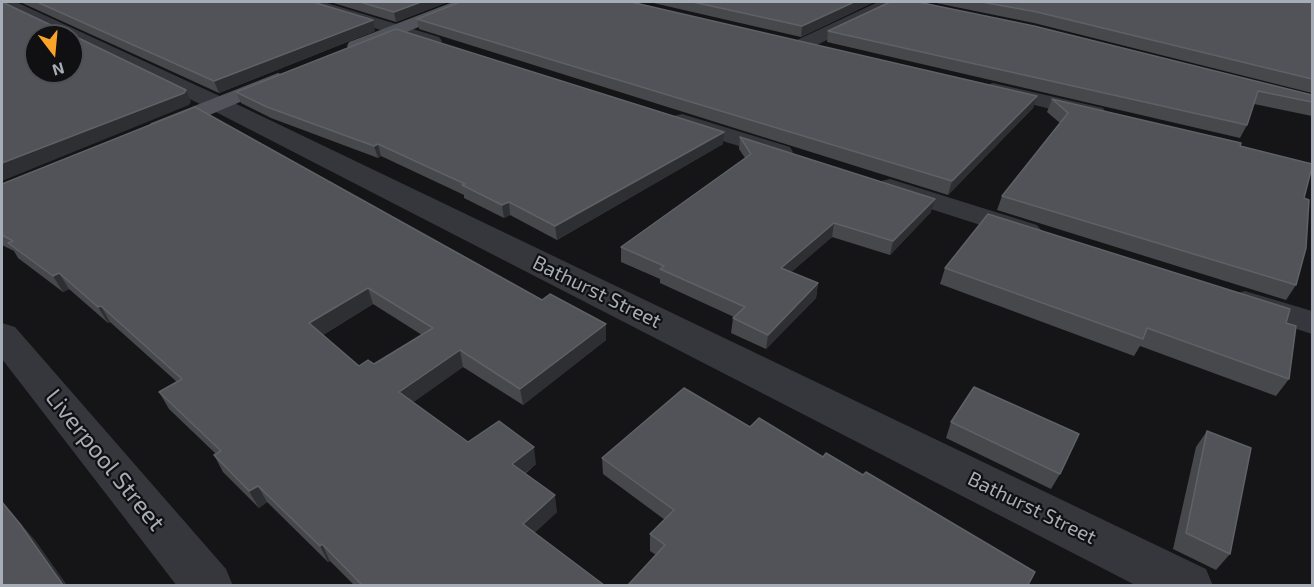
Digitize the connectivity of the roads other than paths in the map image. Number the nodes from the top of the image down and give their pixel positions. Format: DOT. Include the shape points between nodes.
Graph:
graph roads {
  1 [pos="4,2"];
  2 [pos="309,2"];
  3 [pos="466,2"];
  4 [pos="890,2"];
  5 [pos="397,29"];
  6 [pos="781,39"];
  7 [pos="804,44"];
  8 [pos="454,47"];
  9 [pos="839,52"];
  10 [pos="334,55"];
  11 [pos="292,73"];
  12 [pos="977,85"];
  13 [pos="218,104"];
  14 [pos="657,112"];
  15 [pos="1116,118"];
  16 [pos="142,134"];
  17 [pos="804,160"];
  18 [pos="872,182"];
  19 [pos="1053,240"];
  20 [pos="1222,294"];
  21 [pos="1312,323"];
  22 [pos="2,335"];
  23 [pos="208,585"];
  24 [pos="1188,585"];
  1 -- 13 [label="street, Bathurst Street"];
  2 -- 5 [label="street"];
  3 -- 5 [label="main road"];
  4 -- 7 [label="street"];
  5 -- 8 [label="street"];
  5 -- 10 [label="main road"];
  6 -- 7 [label="street"];
  7 -- 9 [label="street"];
  11 -- 13 [label="main road"];
  12 -- 15 [label="street"];
  13 -- 16 [label="main road"];
  13 -- 24 [label="street, Bathurst Street"];
  14 -- 17 [label="street"];
  18 -- 19 [label="street"];
  20 -- 21 [label="street"];
  22 -- 23 [label="street, Liverpool Street"];
}
